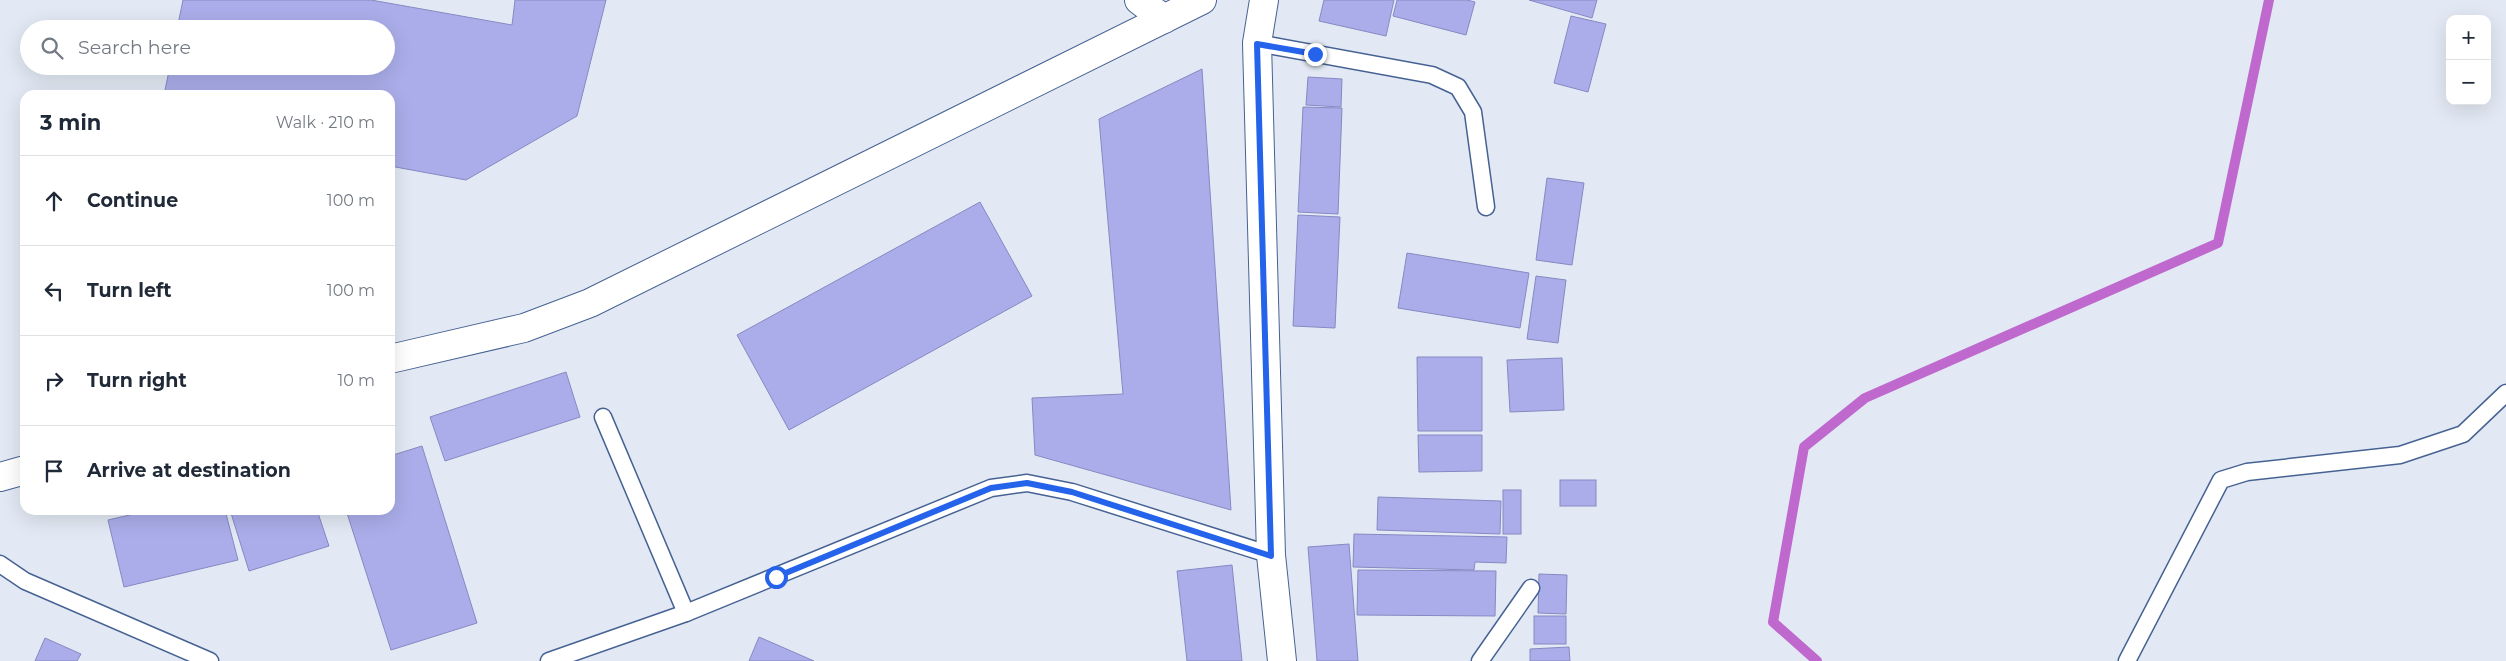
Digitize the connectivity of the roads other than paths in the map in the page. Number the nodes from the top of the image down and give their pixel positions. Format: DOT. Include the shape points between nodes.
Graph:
graph roads {
  1 [pos="1139,0"];
  2 [pos="1202,0"];
  3 [pos="1264,0"];
  4 [pos="1164,20"];
  5 [pos="1257,44"];
  6 [pos="1486,207"];
  7 [pos="395,358"];
  8 [pos="2506,394"];
  9 [pos="603,417"];
  10 [pos="20,471"];
  11 [pos="0,477"];
  12 [pos="1271,556"];
  13 [pos="0,564"];
  14 [pos="1531,588"];
  15 [pos="686,614"];
  16 [pos="210,661"];
  17 [pos="549,661"];
  18 [pos="1282,661"];
  19 [pos="1480,661"];
  20 [pos="2126,661"];
  1 -- 4 [label="street"];
  2 -- 4 [label="street"];
  3 -- 5 [label="street"];
  4 -- 7 [label="street" via="590,303 524,328"];
  5 -- 6 [label="lane" via="1432,75 1458,87 1474,112"];
  5 -- 12 [label="street"];
  8 -- 20 [label="lane" via="2463,434 2400,455 2247,472 2221,480"];
  9 -- 15 [label="lane"];
  10 -- 11 [label="street"];
  12 -- 15 [label="lane" via="1072,492 1027,483 991,488"];
  12 -- 18 [label="street"];
  13 -- 16 [label="lane" via="24,581"];
  14 -- 19 [label="lane"];
  15 -- 17 [label="lane"];
}
